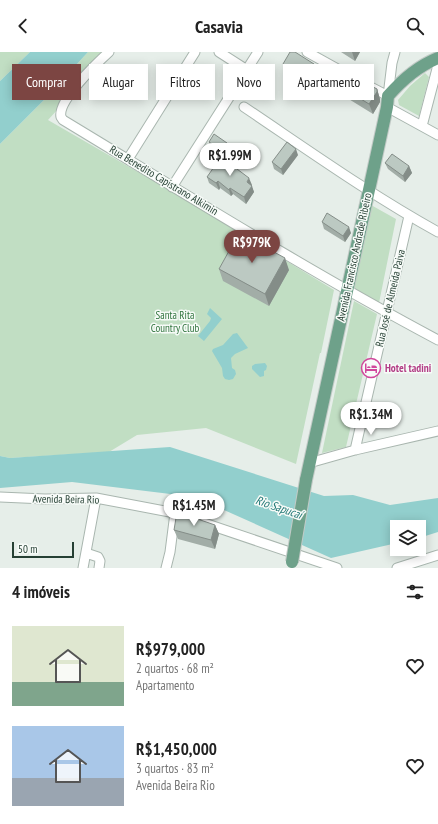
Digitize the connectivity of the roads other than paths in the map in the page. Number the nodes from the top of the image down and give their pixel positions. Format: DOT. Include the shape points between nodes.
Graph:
graph roads {
  1 [pos="109,52"];
  2 [pos="195,52"];
  3 [pos="219,52"];
  4 [pos="258,52"];
  5 [pos="307,52"];
  6 [pos="395,52"];
  7 [pos="438,58"];
  8 [pos="237,64"];
  9 [pos="250,64"];
  10 [pos="438,65"];
  11 [pos="227,100"];
  12 [pos="387,101"];
  13 [pos="244,107"];
  14 [pos="422,126"];
  15 [pos="438,135"];
  16 [pos="128,159"];
  17 [pos="172,187"];
  18 [pos="368,191"];
  19 [pos="409,216"];
  20 [pos="438,232"];
  21 [pos="347,290"];
  22 [pos="386,312"];
  23 [pos="438,340"];
  24 [pos="438,431"];
  25 [pos="355,450"];
  26 [pos="309,463"];
  27 [pos="0,497"];
  28 [pos="96,498"];
  29 [pos="175,513"];
  30 [pos="86,553"];
  31 [pos="438,555"];
  32 [pos="291,565"];
  33 [pos="83,568"];
  34 [pos="99,568"];
  35 [pos="166,568"];
  36 [pos="337,568"];
  37 [pos="397,568"];
  1 -- 16 [label="street, Rua Benedito Capistrano Alkimin" via="69,95 60,113 64,120"];
  2 -- 16 [label="street"];
  3 -- 8 [label="street"];
  4 -- 9 [label="street"];
  5 -- 12 [label="street"];
  6 -- 12 [label="street"];
  7 -- 12 [label="main road" via="426,62 412,73"];
  10 -- 14 [label="street"];
  11 -- 17 [label="street"];
  12 -- 14 [label="street"];
  12 -- 18 [label="main road, Avenida Francisco Andrade Ribeiro"];
  13 -- 18 [label="street"];
  14 -- 15 [label="street"];
  16 -- 17 [label="street, Rua Benedito Capistrano Alkimin"];
  17 -- 21 [label="street, Rua Benedito Capistrano Alkimin"];
  18 -- 19 [label="street"];
  18 -- 21 [label="main road, Avenida Francisco Andrade Ribeiro"];
  19 -- 20 [label="street"];
  19 -- 22 [label="street, Rua José de Almeida Paiva"];
  21 -- 22 [label="street, Rua Benedito Capistrano Alkimin"];
  21 -- 26 [label="main road, Avenida Francisco Andrade Ribeiro"];
  22 -- 23 [label="street, Rua Benedito Capistrano Alkimin"];
  22 -- 25 [label="street, Rua José de Almeida Paiva"];
  24 -- 25 [label="street"];
  25 -- 26 [label="street"];
  26 -- 32 [label="main road, Avenida Francisco Andrade Ribeiro, bridge"];
  27 -- 28 [label="street, Avenida Beira Rio"];
  28 -- 29 [label="street, Avenida Beira Rio"];
  28 -- 30 [label="street"];
  29 -- 35 [label="street"];
  29 -- 36 [label="street, Avenida Beira Rio"];
  30 -- 33 [label="street"];
  30 -- 34 [label="street" via="98,557"];
  31 -- 37 [label="street"];
}
